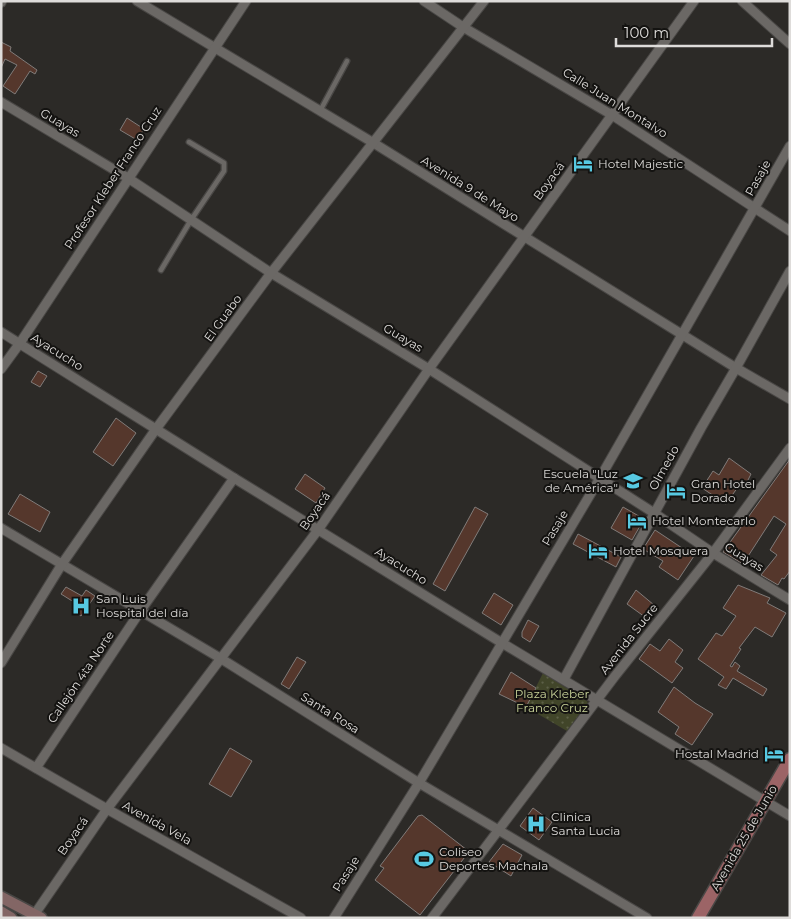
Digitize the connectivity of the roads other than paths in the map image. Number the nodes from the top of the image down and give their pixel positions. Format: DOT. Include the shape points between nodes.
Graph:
graph roads {
  1 [pos="136,1"];
  2 [pos="246,1"];
  3 [pos="424,1"];
  4 [pos="484,1"];
  5 [pos="694,1"];
  6 [pos="742,1"];
  7 [pos="464,26"];
  8 [pos="790,44"];
  9 [pos="214,49"];
  10 [pos="347,61"];
  11 [pos="1,102"];
  12 [pos="320,112"];
  13 [pos="612,115"];
  14 [pos="189,142"];
  15 [pos="372,142"];
  16 [pos="790,146"];
  17 [pos="128,178"];
  18 [pos="756,208"];
  19 [pos="191,220"];
  20 [pos="790,231"];
  21 [pos="524,238"];
  22 [pos="161,270"];
  23 [pos="790,271"];
  24 [pos="271,273"];
  25 [pos="1,332"];
  26 [pos="683,334"];
  27 [pos="20,343"];
  28 [pos="736,368"];
  29 [pos="1,369"];
  30 [pos="429,369"];
  31 [pos="790,399"];
  32 [pos="156,429"];
  33 [pos="790,448"];
  34 [pos="234,478"];
  35 [pos="600,478"];
  36 [pos="654,512"];
  37 [pos="1,528"];
  38 [pos="318,530"];
  39 [pos="713,553"];
  40 [pos="62,564"];
  41 [pos="790,600"];
  42 [pos="141,610"];
  43 [pos="502,643"];
  44 [pos="220,658"];
  45 [pos="1,663"];
  46 [pos="564,679"];
  47 [pos="598,700"];
  48 [pos="1,748"];
  49 [pos="790,759"];
  50 [pos="36,768"];
  51 [pos="419,783"];
  52 [pos="765,802"];
  53 [pos="108,810"];
  54 [pos="790,816"];
  55 [pos="499,830"];
  56 [pos="1,897"];
  57 [pos="1,912"];
  58 [pos="36,917"];
  59 [pos="11,918"];
  60 [pos="301,918"];
  61 [pos="334,918"];
  62 [pos="432,918"];
  63 [pos="647,918"];
  64 [pos="698,918"];
  1 -- 9 [label="street, Avenida 9 de Mayo"];
  2 -- 9 [label="street, Profesor Kleber Franco Cruz"];
  3 -- 7 [label="street, Calle Juan Montalvo"];
  4 -- 7 [label="street, El Guabo"];
  5 -- 13 [label="street, Boyacá"];
  6 -- 8 [label="street"];
  7 -- 13 [label="street, Calle Juan Montalvo"];
  7 -- 15 [label="street, El Guabo"];
  9 -- 12 [label="street, Avenida 9 de Mayo"];
  9 -- 17 [label="street, Profesor Kleber Franco Cruz"];
  10 -- 12 [label="lane"];
  11 -- 17 [label="street, Guayas"];
  12 -- 15 [label="street, Avenida 9 de Mayo"];
  13 -- 18 [label="street, Calle Juan Montalvo"];
  13 -- 21 [label="street, Boyacá"];
  14 -- 19 [label="lane" via="225,166"];
  15 -- 21 [label="street, Avenida 9 de Mayo"];
  15 -- 24 [label="street, El Guabo"];
  16 -- 18 [label="street, Pasaje"];
  17 -- 19 [label="street, Guayas"];
  17 -- 27 [label="street, Profesor Kleber Franco Cruz"];
  18 -- 20 [label="street, Calle Juan Montalvo"];
  18 -- 26 [label="street, Pasaje"];
  19 -- 22 [label="lane"];
  19 -- 24 [label="street, Guayas"];
  21 -- 26 [label="street, Avenida 9 de Mayo"];
  21 -- 30 [label="street, Boyacá"];
  23 -- 28 [label="street, Olmedo"];
  24 -- 30 [label="street, Guayas"];
  24 -- 32 [label="street, El Guabo"];
  25 -- 27 [label="street, Ayacucho"];
  26 -- 28 [label="street, Avenida 9 de Mayo"];
  26 -- 35 [label="street, Pasaje"];
  27 -- 29 [label="street, Profesor Kleber Franco Cruz"];
  27 -- 32 [label="street, Ayacucho"];
  28 -- 31 [label="street, Avenida 9 de Mayo"];
  28 -- 36 [label="street, Olmedo"];
  30 -- 35 [label="street, Guayas"];
  30 -- 38 [label="street, Boyacá"];
  32 -- 34 [label="street, Ayacucho"];
  32 -- 40 [label="street, El Guabo"];
  33 -- 39 [label="street, Avenida Sucre"];
  34 -- 38 [label="street, Ayacucho"];
  34 -- 42 [label="street, Callejón 4ta Norte"];
  35 -- 36 [label="street, Guayas"];
  35 -- 43 [label="street, Pasaje"];
  36 -- 39 [label="street, Guayas"];
  36 -- 46 [label="street, Olmedo"];
  37 -- 40 [label="street, Santa Rosa"];
  38 -- 43 [label="street, Ayacucho"];
  38 -- 44 [label="street, Boyacá"];
  39 -- 41 [label="street, Guayas"];
  39 -- 47 [label="street, Avenida Sucre"];
  40 -- 42 [label="street, Santa Rosa"];
  40 -- 45 [label="street, El Guabo"];
  42 -- 44 [label="street, Santa Rosa"];
  42 -- 50 [label="street, Callejón 4ta Norte"];
  43 -- 46 [label="street, Ayacucho"];
  43 -- 51 [label="street, Pasaje"];
  44 -- 51 [label="street, Santa Rosa"];
  44 -- 53 [label="street, Boyacá"];
  46 -- 47 [label="street, Ayacucho"];
  47 -- 52 [label="street, Ayacucho"];
  47 -- 55 [label="street, Avenida Sucre"];
  48 -- 50 [label="street, Avenida Vela"];
  49 -- 52 [label="main road, Avenida 25 de Junio"];
  50 -- 53 [label="street, Avenida Vela"];
  51 -- 55 [label="street, Santa Rosa"];
  51 -- 61 [label="street, Pasaje"];
  52 -- 54 [label="street, Ayacucho"];
  52 -- 64 [label="main road, Avenida 25 de Junio"];
  53 -- 58 [label="street, Boyacá"];
  53 -- 60 [label="street, Avenida Vela"];
  55 -- 62 [label="street, Avenida Sucre"];
  55 -- 63 [label="street, Santa Rosa"];
  56 -- 58 [label="main road"];
  57 -- 59 [label="main road"];
}
